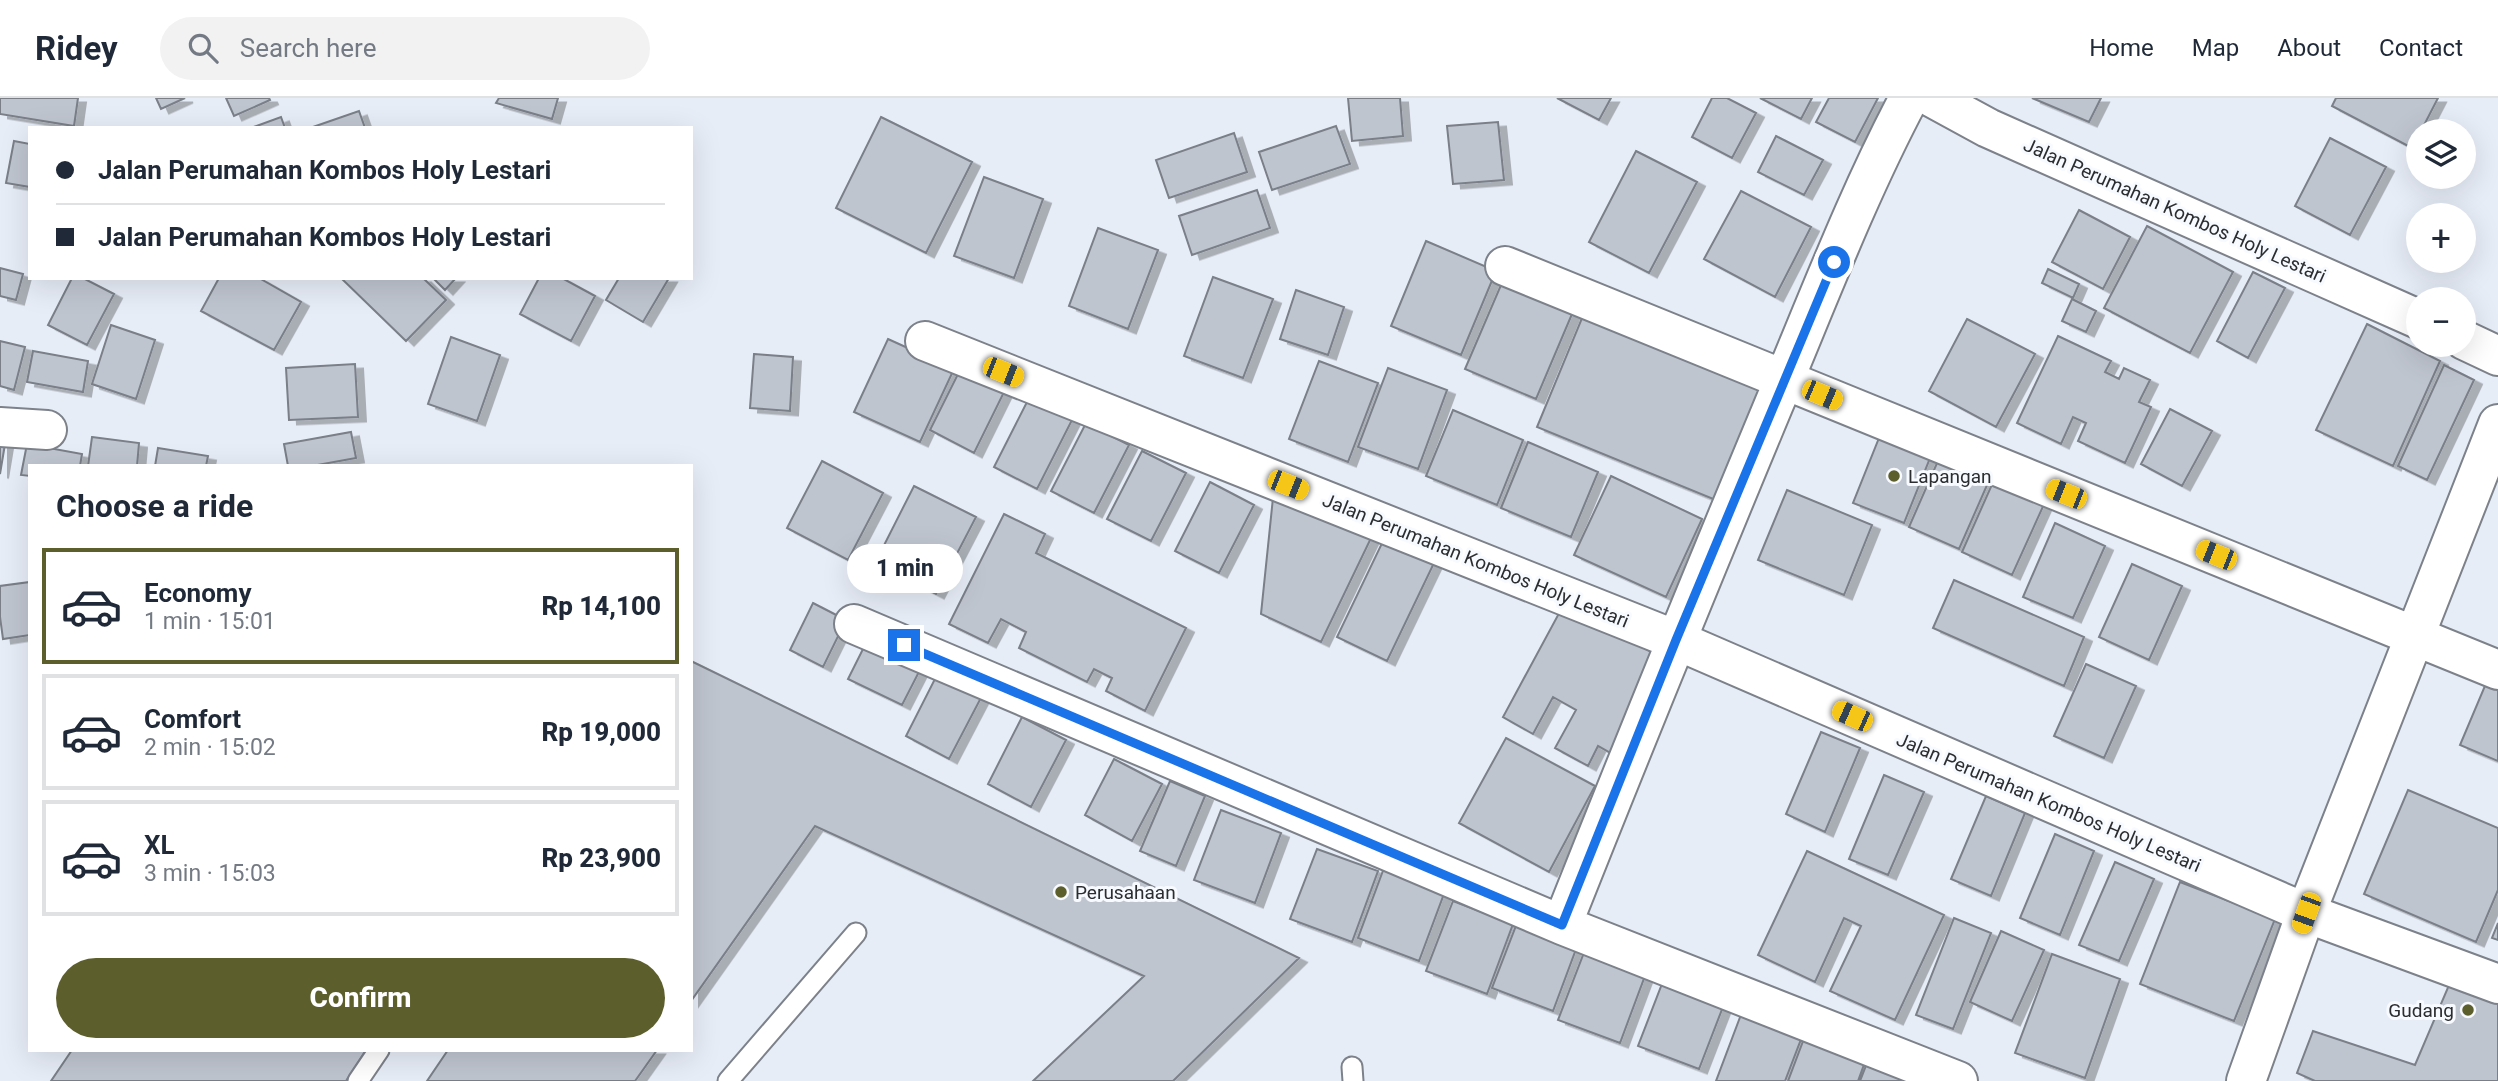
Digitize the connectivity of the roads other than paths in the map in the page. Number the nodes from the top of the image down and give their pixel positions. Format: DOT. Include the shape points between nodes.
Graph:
graph roads {
  1 [pos="1909,98"];
  2 [pos="1933,98"];
  3 [pos="1504,266"];
  4 [pos="2406,314"];
  5 [pos="925,341"];
  6 [pos="2476,346"];
  7 [pos="2498,356"];
  8 [pos="1785,379"];
  9 [pos="2498,424"];
  10 [pos="0,427"];
  11 [pos="47,430"];
  12 [pos="854,624"];
  13 [pos="2416,636"];
  14 [pos="1676,640"];
  15 [pos="2498,670"];
  16 [pos="2306,913"];
  17 [pos="1562,925"];
  18 [pos="856,933"];
  19 [pos="2498,984"];
  20 [pos="378,1052"];
  21 [pos="358,1081"];
  22 [pos="728,1081"];
  23 [pos="1958,1081"];
  24 [pos="2246,1081"];
  1 -- 8 [label="street" via="1883,146"];
  2 -- 4 [label="street, Jalan Perumahan Kombos Holy Lestari" via="1987,128"];
  3 -- 8 [label="street"];
  5 -- 14 [label="street, Jalan Perumahan Kombos Holy Lestari"];
  6 -- 7 [label="street"];
  8 -- 13 [label="street"];
  8 -- 14 [label="street"];
  9 -- 13 [label="street"];
  10 -- 11 [label="street"];
  12 -- 17 [label="street"];
  13 -- 15 [label="street"];
  13 -- 16 [label="street"];
  14 -- 16 [label="street, Jalan Perumahan Kombos Holy Lestari"];
  14 -- 17 [label="street"];
  16 -- 19 [label="street, Jalan Perumahan Kombos Holy Lestari"];
  16 -- 24 [label="street"];
  17 -- 23 [label="street"];
  18 -- 22 [label="lane"];
  20 -- 21 [label="lane"];
}
